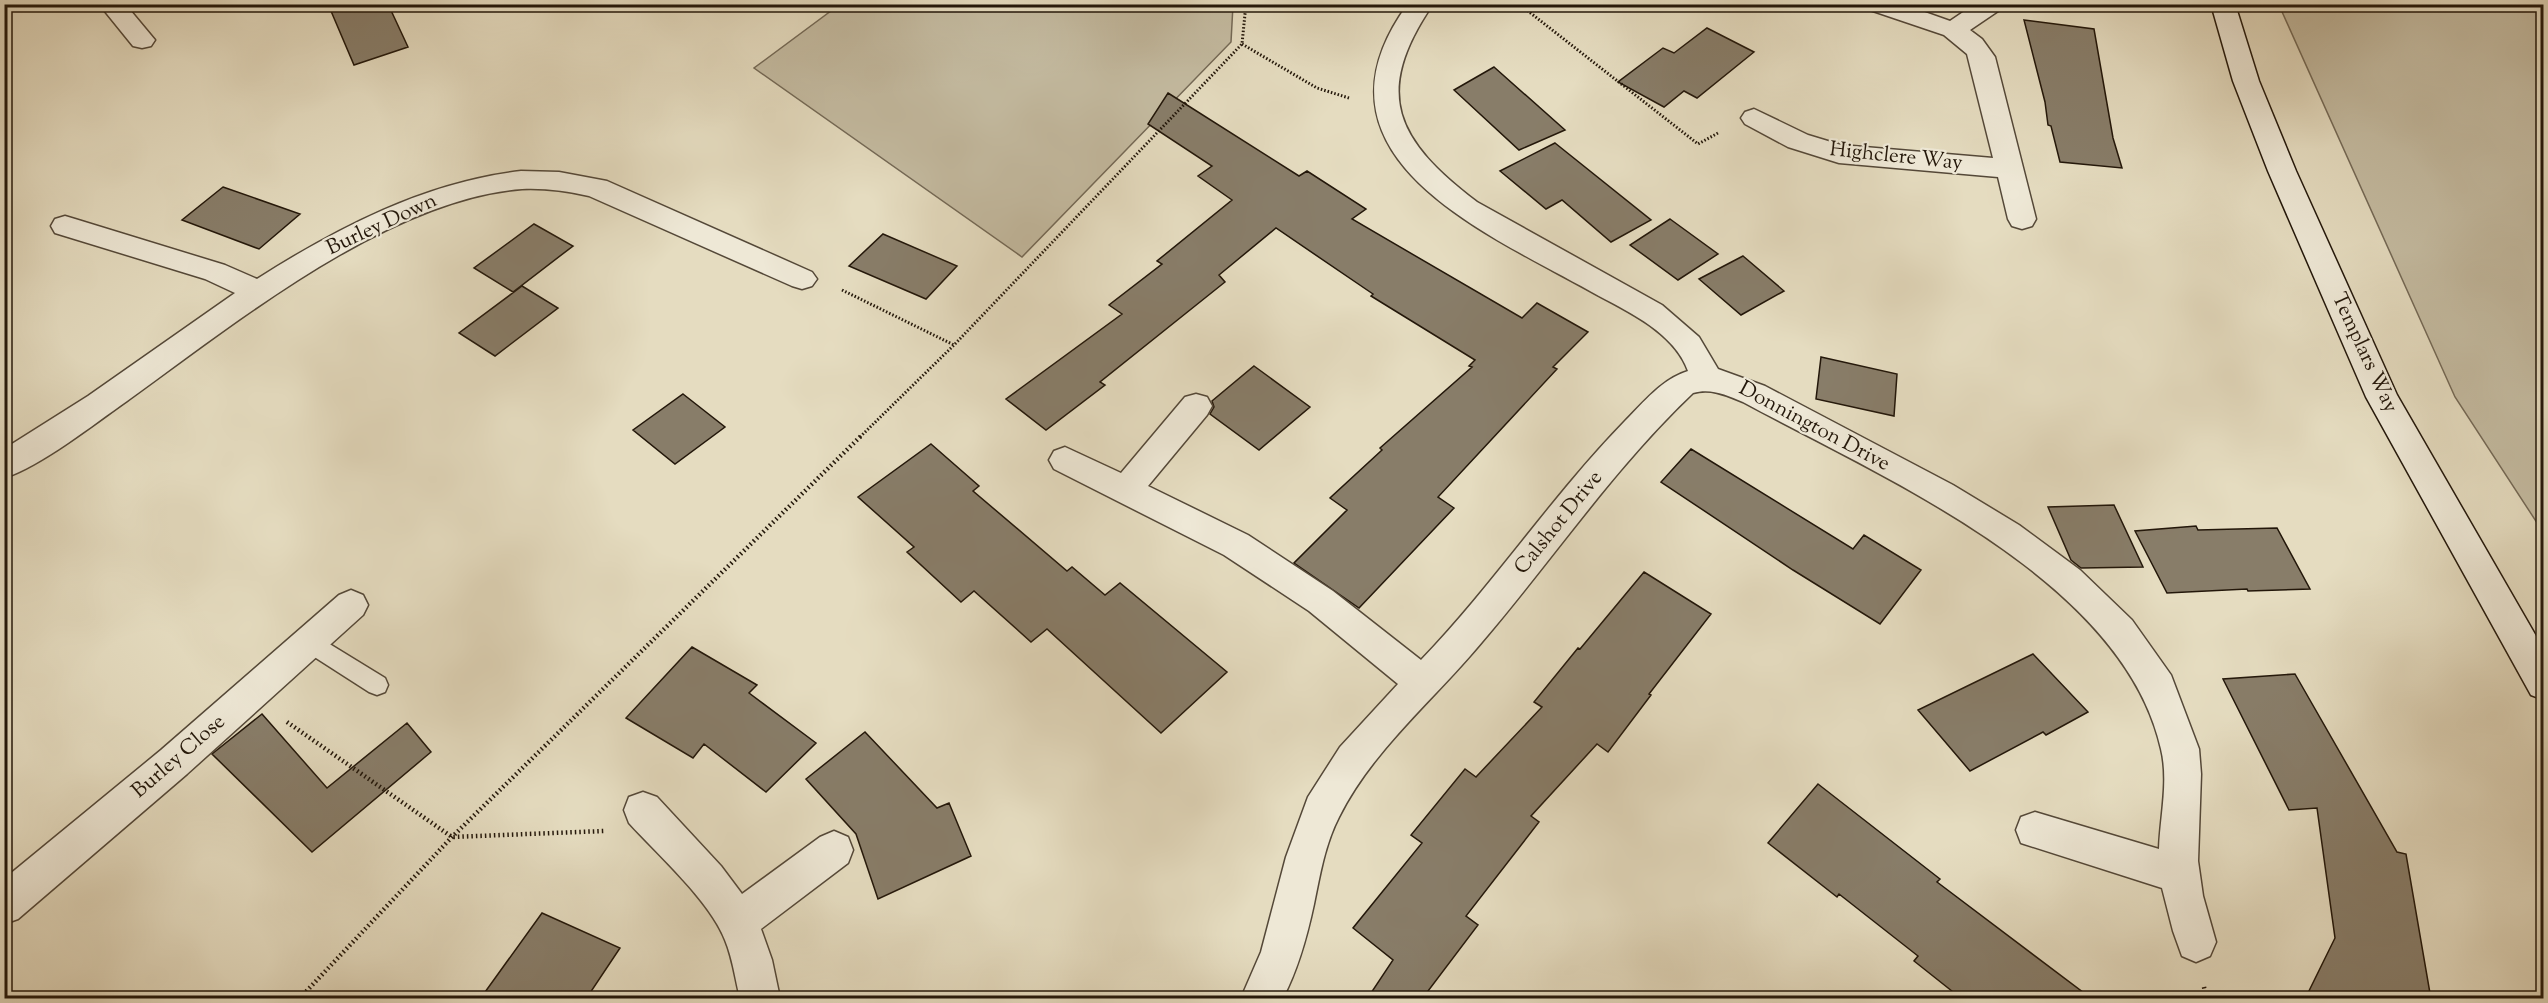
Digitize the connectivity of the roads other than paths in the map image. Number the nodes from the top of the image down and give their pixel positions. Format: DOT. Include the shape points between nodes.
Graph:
graph roads {
  1 [pos="111,4"];
  2 [pos="1421,4"];
  3 [pos="1876,4"];
  4 [pos="1992,4"];
  5 [pos="2223,4"];
  6 [pos="1953,30"];
  7 [pos="142,40"];
  8 [pos="1754,118"];
  9 [pos="2009,169"];
  10 [pos="2022,219"];
  11 [pos="65,226"];
  12 [pos="802,279"];
  13 [pos="258,292"];
  14 [pos="1706,378"];
  15 [pos="1196,406"];
  16 [pos="1065,460"];
  17 [pos="4,465"];
  18 [pos="1127,490"];
  19 [pos="351,606"];
  20 [pos="310,642"];
  21 [pos="1422,682"];
  22 [pos="2544,684"];
  23 [pos="377,685"];
  24 [pos="643,810"];
  25 [pos="2035,830"];
  26 [pos="834,850"];
  27 [pos="2180,874"];
  28 [pos="4,905"];
  29 [pos="737,922"];
  30 [pos="2196,942"];
  31 [pos="760,999"];
  32 [pos="1261,999"];
  1 -- 7 [label="street"];
  2 -- 14 [label="street" via="1402,31 1385,82 1393,133 1406,153 1467,210 1667,323 1694,350"];
  3 -- 6 [label="street"];
  4 -- 6 [label="street"];
  5 -- 22 [label="street, Templars Way" via="2246,81 2282,171 2382,397"];
  6 -- 9 [label="street" via="1973,43 1982,57"];
  8 -- 9 [label="street, Highclere Way" via="1798,141 1839,154"];
  9 -- 10 [label="street"];
  11 -- 13 [label="street" via="215,272"];
  12 -- 13 [label="street, Burley Down" via="597,188 572,182 521,180 461,190 431,200 340,242"];
  13 -- 17 [label="street, Burley Down"];
  14 -- 21 [label="street, Calshot Drive" via="1682,385 1640,428 1471,631"];
  14 -- 27 [label="street, Donnington Drive" via="1731,383 1754,394 1958,505 2055,570 2101,611 2141,657 2166,704 2180,749"];
  15 -- 18 [label="street"];
  16 -- 18 [label="street"];
  18 -- 21 [label="street" via="1246,551 1320,601"];
  19 -- 20 [label="street, Burley Close"];
  20 -- 23 [label="lane"];
  20 -- 28 [label="street, Burley Close"];
  21 -- 32 [label="street, Calshot Drive" via="1360,750 1339,778 1322,811 1309,846 1281,958"];
  24 -- 29 [label="street" via="710,885"];
  25 -- 27 [label="street"];
  26 -- 29 [label="street"];
  27 -- 30 [label="street, Donnington Drive"];
  29 -- 31 [label="street" via="751,955"];
}
